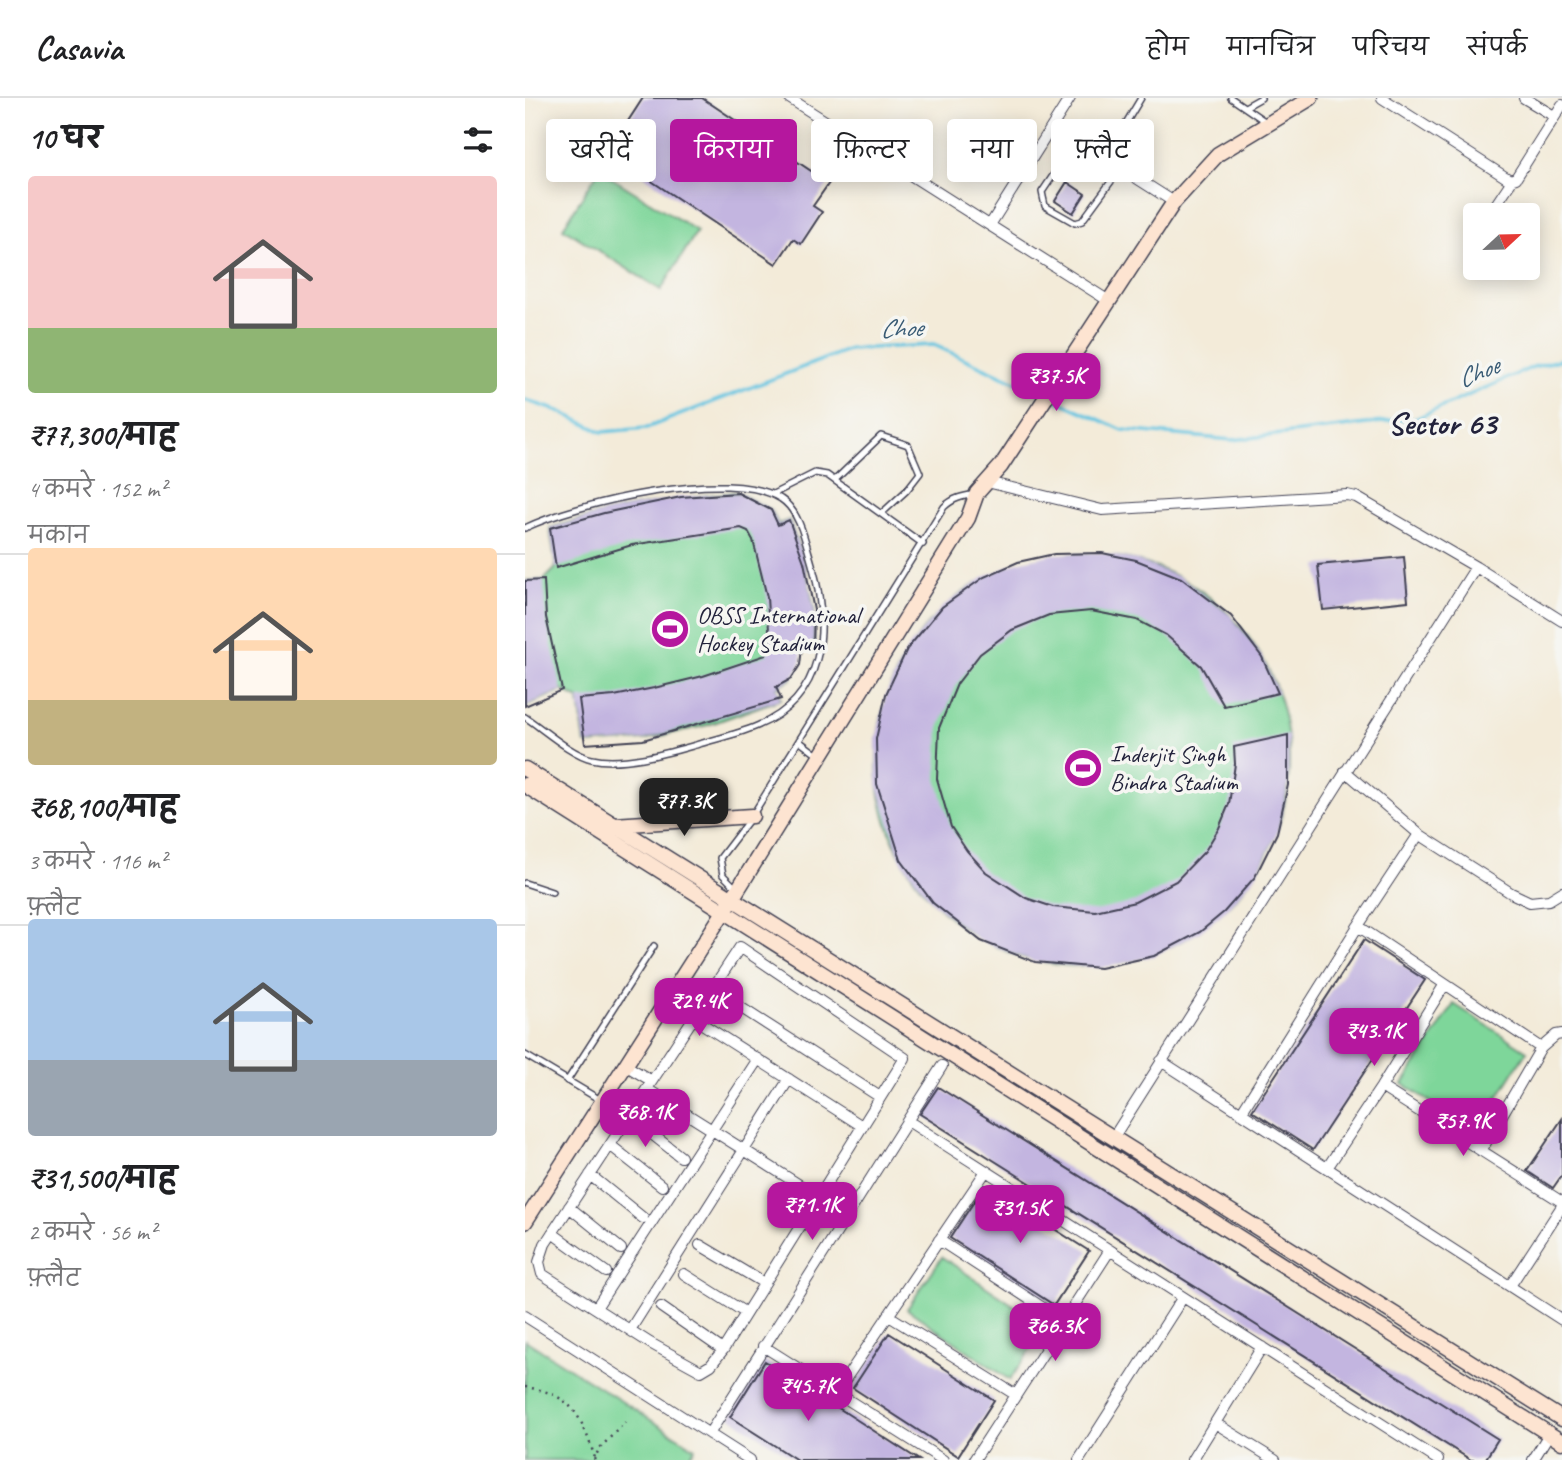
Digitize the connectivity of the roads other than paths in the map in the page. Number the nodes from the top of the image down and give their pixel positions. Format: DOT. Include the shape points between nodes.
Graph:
graph roads {
  1 [pos="789,98"];
  2 [pos="1070,98"];
  3 [pos="1142,98"];
  4 [pos="1231,98"];
  5 [pos="1261,98"];
  6 [pos="1311,98"];
  7 [pos="1382,98"];
  8 [pos="1524,98"];
  9 [pos="1562,105"];
  10 [pos="1245,107"];
  11 [pos="1554,116"];
  12 [pos="1057,119"];
  13 [pos="1129,119"];
  14 [pos="1269,123"];
  15 [pos="1051,128"];
  16 [pos="1051,179"];
  17 [pos="1513,179"];
  18 [pos="1111,182"];
  19 [pos="1143,182"];
  20 [pos="1174,202"];
  21 [pos="1497,203"];
  22 [pos="991,225"];
  23 [pos="1109,301"];
  24 [pos="836,480"];
  25 [pos="987,482"];
  26 [pos="773,494"];
  27 [pos="977,494"];
  28 [pos="882,513"];
  29 [pos="525,528"];
  30 [pos="923,544"];
  31 [pos="1476,567"];
  32 [pos="1562,621"];
  33 [pos="525,717"];
  34 [pos="799,741"];
  35 [pos="821,758"];
  36 [pos="525,769"];
  37 [pos="1345,771"];
  38 [pos="525,785"];
  39 [pos="752,816"];
  40 [pos="614,825"];
  41 [pos="1419,834"];
  42 [pos="525,883"];
  43 [pos="552,892"];
  44 [pos="1562,892"];
  45 [pos="732,900"];
  46 [pos="1358,926"];
  47 [pos="654,946"];
  48 [pos="1445,984"];
  49 [pos="712,989"];
  50 [pos="693,1018"];
  51 [pos="1562,1034"];
  52 [pos="1541,1048"];
  53 [pos="525,1055"];
  54 [pos="758,1059"];
  55 [pos="1161,1061"];
  56 [pos="625,1065"];
  57 [pos="942,1066"];
  58 [pos="789,1079"];
  59 [pos="567,1081"];
  60 [pos="649,1085"];
  61 [pos="1381,1087"];
  62 [pos="880,1097"];
  63 [pos="602,1101"];
  64 [pos="1241,1113"];
  65 [pos="629,1116"];
  66 [pos="908,1121"];
  67 [pos="862,1126"];
  68 [pos="712,1130"];
  69 [pos="1113,1138"];
  70 [pos="610,1145"];
  71 [pos="744,1150"];
  72 [pos="1481,1151"];
  73 [pos="681,1157"];
  74 [pos="1327,1168"];
  75 [pos="986,1171"];
  76 [pos="590,1175"];
  77 [pos="662,1186"];
  78 [pos="817,1196"];
  79 [pos="1562,1204"];
  80 [pos="569,1207"];
  81 [pos="643,1217"];
  82 [pos="525,1223"];
  83 [pos="552,1233"];
  84 [pos="939,1240"];
  85 [pos="700,1245"];
  86 [pos="621,1249"];
  87 [pos="1110,1250"];
  88 [pos="606,1272"];
  89 [pos="684,1274"];
  90 [pos="764,1283"];
  91 [pos="1510,1286"];
  92 [pos="1183,1297"];
  93 [pos="661,1307"];
  94 [pos="596,1308"];
  95 [pos="745,1313"];
  96 [pos="525,1316"];
  97 [pos="889,1316"];
  98 [pos="1562,1320"];
  99 [pos="1063,1321"];
  100 [pos="630,1330"];
  101 [pos="763,1346"];
  102 [pos="1262,1347"];
  103 [pos="723,1350"];
  104 [pos="836,1393"];
  105 [pos="1016,1395"];
  106 [pos="1562,1419"];
  107 [pos="1215,1423"];
  108 [pos="709,1434"];
  109 [pos="1549,1434"];
  110 [pos="1562,1442"];
  111 [pos="1422,1456"];
  112 [pos="749,1460"];
  113 [pos="943,1460"];
  114 [pos="974,1460"];
  115 [pos="1079,1460"];
  116 [pos="1192,1460"];
  117 [pos="1275,1460"];
  118 [pos="1439,1460"];
  119 [pos="1533,1460"];
  1 -- 22 [label="street"];
  2 -- 12 [label="street"];
  3 -- 13 [label="lane"];
  4 -- 10 [label="lane"];
  5 -- 10 [label="lane"];
  6 -- 14 [label="main road"];
  7 -- 17 [label="street"];
  8 -- 11 [label="street"];
  9 -- 11 [label="street"];
  10 -- 14 [label="lane"];
  11 -- 17 [label="street"];
  14 -- 20 [label="main road" via="1218,154"];
  15 -- 22 [label="street"];
  16 -- 18 [label="lane" via="1042,192 1045,206 1075,223 1082,221"];
  17 -- 21 [label="street"];
  19 -- 20 [label="street"];
  20 -- 23 [label="main road"];
  22 -- 23 [label="street"];
  23 -- 25 [label="main road"];
  24 -- 26 [label="lane" via="815,473"];
  24 -- 28 [label="lane"];
  24 -- 28 [label="lane" via="876,438 904,442 920,473"];
  25 -- 27 [label="main road"];
  25 -- 31 [label="street" via="1102,510 1347,495 1364,500"];
  26 -- 29 [label="lane" via="729,486 662,491 563,512"];
  26 -- 33 [label="lane" via="794,513 818,583 822,613 817,666 799,696 779,714 758,726 665,753 619,760 591,759"];
  27 -- 30 [label="lane" via="950,501"];
  27 -- 35 [label="main road" via="968,518"];
  28 -- 30 [label="lane"];
  30 -- 34 [label="lane"];
  31 -- 32 [label="street"];
  31 -- 37 [label="street"];
  34 -- 35 [label="lane"];
  34 -- 39 [label="lane"];
  35 -- 45 [label="main road"];
  36 -- 40 [label="main road"];
  37 -- 41 [label="street"];
  37 -- 55 [label="street"];
  38 -- 45 [label="main road"];
  39 -- 40 [label="main road"];
  39 -- 45 [label="lane" via="720,858"];
  40 -- 45 [label="main road"];
  41 -- 44 [label="street" via="1530,902 1549,900"];
  41 -- 46 [label="street"];
  42 -- 43 [label="lane"];
  45 -- 56 [label="main road"];
  45 -- 69 [label="main road"];
  45 -- 109 [label="main road"];
  46 -- 48 [label="street"];
  46 -- 64 [label="street"];
  47 -- 59 [label="lane"];
  48 -- 52 [label="street"];
  48 -- 61 [label="street"];
  49 -- 50 [label="street"];
  49 -- 62 [label="street"];
  49 -- 62 [label="street" via="740,947 905,1058"];
  50 -- 54 [label="street"];
  50 -- 60 [label="street"];
  51 -- 52 [label="street"];
  52 -- 72 [label="street"];
  53 -- 59 [label="lane"];
  54 -- 58 [label="street"];
  54 -- 68 [label="street"];
  55 -- 64 [label="street"];
  55 -- 69 [label="street"];
  56 -- 60 [label="street"];
  56 -- 63 [label="main road"];
  57 -- 66 [label="street"];
  58 -- 67 [label="street"];
  58 -- 71 [label="street"];
  59 -- 63 [label="lane"];
  60 -- 65 [label="street"];
  60 -- 68 [label="street"];
  61 -- 72 [label="street"];
  61 -- 74 [label="street"];
  62 -- 67 [label="street"];
  63 -- 82 [label="main road"];
  64 -- 74 [label="street"];
  65 -- 70 [label="street"];
  65 -- 73 [label="street"];
  66 -- 75 [label="street"];
  66 -- 101 [label="street"];
  67 -- 78 [label="street"];
  68 -- 71 [label="street"];
  68 -- 94 [label="street"];
  69 -- 106 [label="main road"];
  70 -- 76 [label="street"];
  70 -- 77 [label="street"];
  71 -- 78 [label="street"];
  71 -- 100 [label="street"];
  72 -- 79 [label="street"];
  74 -- 91 [label="street"];
  75 -- 84 [label="street"];
  75 -- 87 [label="street"];
  76 -- 80 [label="street"];
  76 -- 81 [label="street"];
  78 -- 90 [label="street"];
  79 -- 91 [label="street"];
  80 -- 83 [label="street"];
  80 -- 86 [label="street"];
  83 -- 88 [label="street"];
  83 -- 94 [label="street" via="541,1251 542,1274"];
  84 -- 97 [label="street"];
  84 -- 99 [label="street"];
  85 -- 90 [label="street"];
  87 -- 92 [label="street"];
  87 -- 99 [label="street"];
  89 -- 95 [label="street"];
  90 -- 95 [label="street"];
  91 -- 98 [label="street"];
  92 -- 102 [label="street"];
  92 -- 115 [label="street"];
  93 -- 103 [label="street"];
  94 -- 100 [label="street"];
  95 -- 103 [label="street"];
  96 -- 108 [label="street"];
  97 -- 104 [label="street"];
  97 -- 105 [label="street"];
  99 -- 105 [label="street"];
  100 -- 103 [label="street" via="701,1371"];
  101 -- 104 [label="street"];
  101 -- 108 [label="street"];
  102 -- 107 [label="street"];
  102 -- 111 [label="street"];
  104 -- 113 [label="street"];
  105 -- 114 [label="street"];
  107 -- 116 [label="street"];
  107 -- 117 [label="street"];
  108 -- 112 [label="street"];
  109 -- 110 [label="main road"];
  109 -- 119 [label="street"];
  111 -- 118 [label="street"];
}
